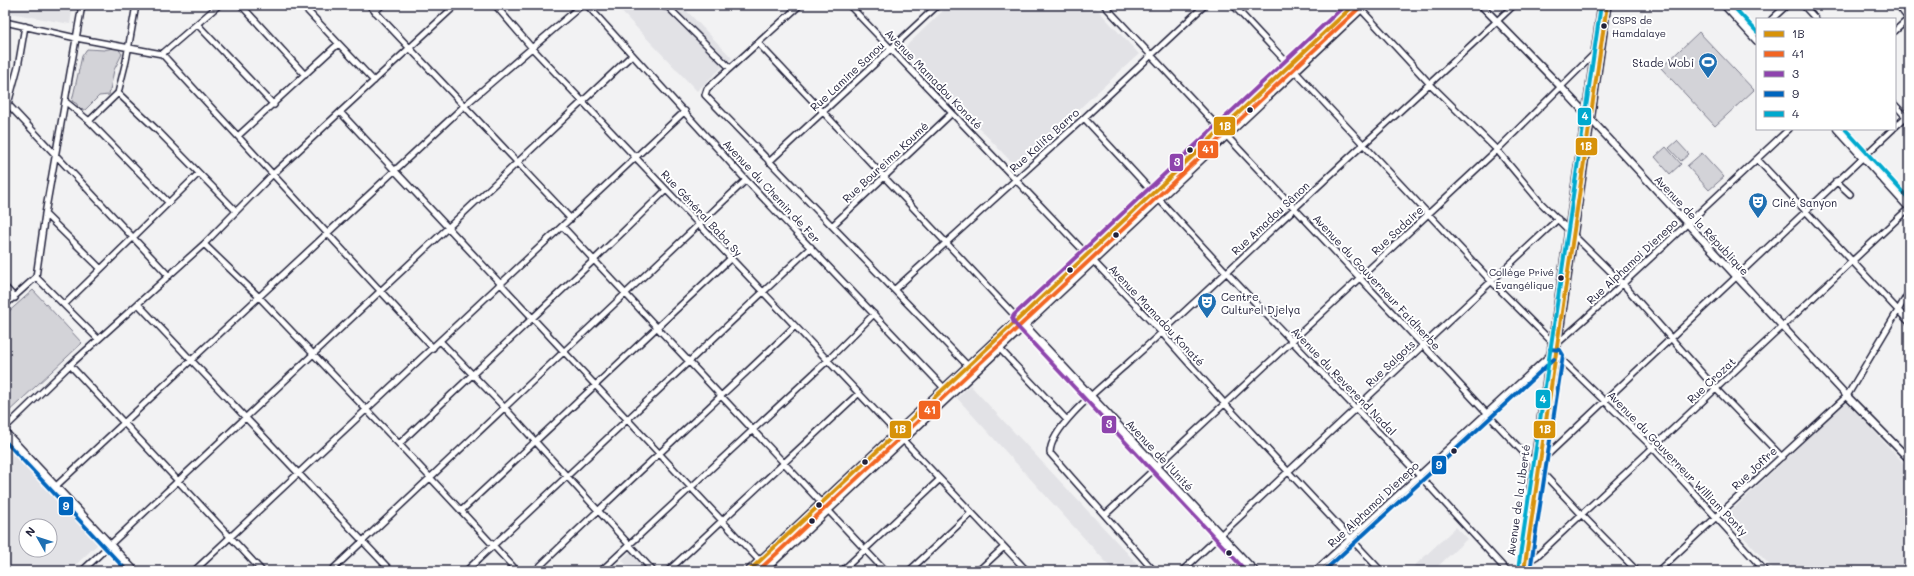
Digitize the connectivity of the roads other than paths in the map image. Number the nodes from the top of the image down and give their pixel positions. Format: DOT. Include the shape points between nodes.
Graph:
graph roads {
  1 [pos="82,5"];
  2 [pos="136,5"];
  3 [pos="219,5"];
  4 [pos="241,5"];
  5 [pos="302,5"];
  6 [pos="369,5"];
  7 [pos="382,5"];
  8 [pos="456,5"];
  9 [pos="495,5"];
  10 [pos="582,5"];
  11 [pos="588,5"];
  12 [pos="657,5"];
  13 [pos="800,5"];
  14 [pos="850,5"];
  15 [pos="938,5"];
  16 [pos="1104,5"];
  17 [pos="1205,5"];
  18 [pos="1233,5"];
  19 [pos="1481,5"];
  20 [pos="1514,5"];
  21 [pos="1602,5"];
  22 [pos="1607,5"];
  23 [pos="1724,5"];
  24 [pos="1787,5"];
  25 [pos="1803,5"];
  26 [pos="1898,5"];
  27 [pos="1905,5"];
  28 [pos="1359,6"];
  29 [pos="375,12"];
  30 [pos="1907,16"];
  31 [pos="1773,18"];
  32 [pos="1815,18"];
  33 [pos="5,22"];
  34 [pos="1496,22"];
  35 [pos="196,24"];
  36 [pos="25,26"];
  37 [pos="1896,30"];
  38 [pos="1756,37"];
  39 [pos="76,38"];
  40 [pos="758,43"];
  41 [pos="338,44"];
  42 [pos="129,47"];
  43 [pos="410,48"];
  44 [pos="532,48"];
  45 [pos="891,48"];
  46 [pos="162,54"];
  47 [pos="1594,54"];
  48 [pos="632,55"];
  49 [pos="1152,56"];
  50 [pos="730,68"];
  51 [pos="1292,68"];
  52 [pos="305,75"];
  53 [pos="374,81"];
  54 [pos="1429,84"];
  55 [pos="1561,87"];
  56 [pos="118,93"];
  57 [pos="583,101"];
  58 [pos="66,102"];
  59 [pos="6,104"];
  60 [pos="274,105"];
  61 [pos="464,106"];
  62 [pos="1896,106"];
  63 [pos="685,111"];
  64 [pos="340,112"];
  65 [pos="823,112"];
  66 [pos="952,112"];
  67 [pos="1588,117"];
  68 [pos="1908,117"];
  69 [pos="1084,118"];
  70 [pos="89,121"];
  71 [pos="1896,126"];
  72 [pos="1220,130"];
  73 [pos="1788,130"];
  74 [pos="1838,130"];
  75 [pos="1892,130"];
  76 [pos="238,136"];
  77 [pos="1226,136"];
  78 [pos="1363,145"];
  79 [pos="1497,150"];
  80 [pos="56,155"];
  81 [pos="1862,157"];
  82 [pos="636,158"];
  83 [pos="1757,159"];
  84 [pos="517,162"];
  85 [pos="769,162"];
  86 [pos="395,170"];
  87 [pos="199,173"];
  88 [pos="273,174"];
  89 [pos="884,176"];
  90 [pos="1016,179"];
  91 [pos="746,180"];
  92 [pos="1836,181"];
  93 [pos="666,190"];
  94 [pos="1850,194"];
  95 [pos="1156,196"];
  96 [pos="168,202"];
  97 [pos="1296,208"];
  98 [pos="1909,208"];
  99 [pos="1806,210"];
  100 [pos="236,211"];
  101 [pos="45,214"];
  102 [pos="1428,214"];
  103 [pos="571,219"];
  104 [pos="1558,219"];
  105 [pos="1687,223"];
  106 [pos="699,224"];
  107 [pos="832,226"];
  108 [pos="448,227"];
  109 [pos="563,227"];
  110 [pos="1571,232"];
  111 [pos="328,233"];
  112 [pos="132,237"];
  113 [pos="946,242"];
  114 [pos="204,244"];
  115 [pos="811,247"];
  116 [pos="1090,257"];
  117 [pos="730,259"];
  118 [pos="594,260"];
  119 [pos="1852,262"];
  120 [pos="100,268"];
  121 [pos="1227,273"];
  122 [pos="169,276"];
  123 [pos="1736,276"];
  124 [pos="36,277"];
  125 [pos="1360,278"];
  126 [pos="1492,281"];
  127 [pos="501,284"];
  128 [pos="1623,284"];
  129 [pos="5,287"];
  130 [pos="895,289"];
  131 [pos="381,290"];
  132 [pos="763,292"];
  133 [pos="1909,292"];
  134 [pos="626,293"];
  135 [pos="259,297"];
  136 [pos="15,298"];
  137 [pos="64,304"];
  138 [pos="138,304"];
  139 [pos="5,305"];
  140 [pos="1898,310"];
  141 [pos="874,314"];
  142 [pos="532,318"];
  143 [pos="1018,319"];
  144 [pos="1909,322"];
  145 [pos="1024,325"];
  146 [pos="794,326"];
  147 [pos="1784,327"];
  148 [pos="658,328"];
  149 [pos="1162,333"];
  150 [pos="1672,337"];
  151 [pos="98,339"];
  152 [pos="440,341"];
  153 [pos="1292,342"];
  154 [pos="1555,342"];
  155 [pos="1423,345"];
  156 [pos="434,348"];
  157 [pos="999,348"];
  158 [pos="564,351"];
  159 [pos="313,355"];
  160 [pos="1553,355"];
  161 [pos="191,360"];
  162 [pos="690,361"];
  163 [pos="827,361"];
  164 [pos="70,365"];
  165 [pos="968,366"];
  166 [pos="472,374"];
  167 [pos="596,385"];
  168 [pos="944,388"];
  169 [pos="1716,389"];
  170 [pos="859,393"];
  171 [pos="1091,396"];
  172 [pos="1847,396"];
  173 [pos="722,397"];
  174 [pos="1605,401"];
  175 [pos="1225,404"];
  176 [pos="504,407"];
  177 [pos="1356,408"];
  178 [pos="366,409"];
  179 [pos="1486,412"];
  180 [pos="246,419"];
  181 [pos="628,420"];
  182 [pos="1067,420"];
  183 [pos="124,423"];
  184 [pos="5,428"];
  185 [pos="752,429"];
  186 [pos="5,432"];
  187 [pos="899,437"];
  188 [pos="536,442"];
  189 [pos="399,444"];
  190 [pos="1654,449"];
  191 [pos="659,453"];
  192 [pos="1782,456"];
  193 [pos="1909,459"];
  194 [pos="784,463"];
  195 [pos="1537,465"];
  196 [pos="1157,467"];
  197 [pos="1288,472"];
  198 [pos="300,473"];
  199 [pos="1419,475"];
  200 [pos="431,477"];
  201 [pos="567,477"];
  202 [pos="940,479"];
  203 [pos="178,480"];
  204 [pos="56,487"];
  205 [pos="691,487"];
  206 [pos="821,502"];
  207 [pos="598,509"];
  208 [pos="828,510"];
  209 [pos="461,511"];
  210 [pos="971,513"];
  211 [pos="1104,515"];
  212 [pos="1582,515"];
  213 [pos="1716,517"];
  214 [pos="722,520"];
  215 [pos="1220,535"];
  216 [pos="230,537"];
  217 [pos="1350,538"];
  218 [pos="363,541"];
  219 [pos="629,543"];
  220 [pos="110,544"];
  221 [pos="492,546"];
  222 [pos="1004,547"];
  223 [pos="866,549"];
  224 [pos="760,561"];
  225 [pos="1522,568"];
  226 [pos="766,570"];
  227 [pos="1250,570"];
  228 [pos="82,571"];
  229 [pos="135,571"];
  230 [pos="194,571"];
  231 [pos="262,571"];
  232 [pos="331,571"];
  233 [pos="391,571"];
  234 [pos="466,571"];
  235 [pos="517,571"];
  236 [pos="535,571"];
  237 [pos="601,571"];
  238 [pos="653,571"];
  239 [pos="668,571"];
  240 [pos="749,571"];
  241 [pos="842,571"];
  242 [pos="885,571"];
  243 [pos="909,571"];
  244 [pos="978,571"];
  245 [pos="1027,571"];
  246 [pos="1154,571"];
  247 [pos="1182,571"];
  248 [pos="1316,571"];
  249 [pos="1381,571"];
  250 [pos="1507,571"];
  251 [pos="1637,571"];
  252 [pos="1658,571"];
  253 [pos="1765,571"];
  1 -- 39 [label="street"];
  2 -- 42 [label="street"];
  3 -- 35 [label="street"];
  4 -- 52 [label="street"];
  5 -- 41 [label="street"];
  6 -- 29 [label="street"];
  7 -- 29 [label="street"];
  8 -- 43 [label="street"];
  9 -- 44 [label="street, Rue Général Baba Sy"];
  10 -- 44 [label="street"];
  11 -- 48 [label="street, Avenue du Chemin de Fer"];
  12 -- 50 [label="street" via="668,7"];
  13 -- 40 [label="street"];
  14 -- 45 [label="street, Avenue Mamadou Konaté"];
  15 -- 45 [label="street, Rue Lamine Sanou"];
  16 -- 49 [label="street, Avenue du Gouverneur Faidherbe"];
  17 -- 49 [label="street, Rue Kalifa Barro"];
  18 -- 51 [label="street"];
  19 -- 34 [label="street, Avenue de la République"];
  20 -- 34 [label="street, Rue Amadou Sânon"];
  21 -- 47 [label="main road, Avenue de la Liberté"];
  22 -- 67 [label="main road, Avenue de la Liberté"];
  23 -- 38 [label="street"];
  24 -- 31 [label="street"];
  25 -- 32 [label="street"];
  26 -- 30 [label="street"];
  27 -- 30 [label="street"];
  28 -- 51 [label="main road"];
  28 -- 54 [label="street"];
  29 -- 43 [label="street"];
  30 -- 37 [label="street"];
  33 -- 36 [label="street"];
  34 -- 54 [label="street, Rue Amadou Sânon"];
  34 -- 55 [label="street, Avenue de la République"];
  35 -- 46 [label="street"];
  35 -- 60 [label="street"];
  36 -- 39 [label="street"];
  36 -- 59 [label="street" via="18,67"];
  39 -- 42 [label="street"];
  39 -- 58 [label="street"];
  40 -- 50 [label="street"];
  40 -- 65 [label="street"];
  41 -- 52 [label="street"];
  41 -- 53 [label="street"];
  42 -- 46 [label="street"];
  42 -- 56 [label="street"];
  43 -- 53 [label="street"];
  43 -- 61 [label="street"];
  44 -- 57 [label="street, Rue Général Baba Sy"];
  44 -- 61 [label="street"];
  45 -- 65 [label="street, Rue Lamine Sanou"];
  45 -- 66 [label="street, Avenue Mamadou Konaté"];
  46 -- 76 [label="street"];
  47 -- 55 [label="street, Rue Sadaire"];
  47 -- 67 [label="main road, Avenue de la Liberté"];
  48 -- 57 [label="street"];
  48 -- 63 [label="street, Avenue du Chemin de Fer"];
  49 -- 69 [label="street, Rue Kalifa Barro"];
  49 -- 72 [label="street, Avenue du Gouverneur Faidherbe"];
  50 -- 85 [label="street, Avenue du Chemin de Fer" via="706,90 706,97"];
  51 -- 72 [label="main road"];
  51 -- 77 [label="main road"];
  51 -- 78 [label="street"];
  52 -- 60 [label="street"];
  53 -- 64 [label="street"];
  54 -- 78 [label="street, Rue Amadou Sânon"];
  54 -- 79 [label="street"];
  55 -- 67 [label="street, Avenue de la République"];
  55 -- 79 [label="street, Rue Sadaire"];
  56 -- 70 [label="street"];
  56 -- 87 [label="street"];
  57 -- 82 [label="street, Rue Général Baba Sy"];
  57 -- 84 [label="street"];
  58 -- 70 [label="street"];
  58 -- 80 [label="street"];
  59 -- 80 [label="street"];
  60 -- 76 [label="street"];
  61 -- 84 [label="street"];
  61 -- 86 [label="street"];
  62 -- 68 [label="street"];
  63 -- 82 [label="street"];
  63 -- 91 [label="street, Avenue du Chemin de Fer"];
  64 -- 86 [label="street"];
  64 -- 88 [label="street"];
  65 -- 85 [label="street, Rue Lamine Sanou"];
  65 -- 89 [label="street"];
  66 -- 89 [label="street, Rue Boureima Koumé"];
  66 -- 90 [label="street, Avenue Mamadou Konaté"];
  67 -- 105 [label="street, Avenue de la République"];
  67 -- 110 [label="main road, Avenue de la Liberté"];
  68 -- 71 [label="street"];
  69 -- 90 [label="street, Rue Kalifa Barro"];
  69 -- 95 [label="street, Avenue du Reverend Nadal"];
  70 -- 96 [label="street"];
  72 -- 77 [label="street, Avenue du Gouverneur Faidherbe"];
  72 -- 95 [label="main road"];
  73 -- 83 [label="street, Rue Alphamoi Dienepo"];
  74 -- 81 [label="street"];
  75 -- 81 [label="street"];
  76 -- 88 [label="street"];
  77 -- 95 [label="main road"];
  77 -- 97 [label="street, Avenue du Gouverneur Faidherbe"];
  78 -- 97 [label="street, Rue Amadou Sânon"];
  78 -- 102 [label="street"];
  79 -- 102 [label="street, Rue Sadaire"];
  79 -- 104 [label="street" via="1541,203"];
  80 -- 101 [label="street"];
  80 -- 112 [label="street"];
  81 -- 92 [label="street"];
  81 -- 98 [label="street"];
  82 -- 93 [label="street, Rue Général Baba Sy"];
  82 -- 103 [label="street"];
  83 -- 99 [label="street"];
  83 -- 105 [label="street, Rue Alphamoi Dienepo"];
  84 -- 103 [label="street"];
  84 -- 108 [label="street"];
  85 -- 107 [label="street, Avenue du Chemin de Fer"];
  86 -- 108 [label="street"];
  86 -- 111 [label="street"];
  87 -- 96 [label="street"];
  87 -- 100 [label="street"];
  88 -- 100 [label="street"];
  88 -- 111 [label="street"];
  89 -- 107 [label="street, Rue Boureima Koumé"];
  89 -- 113 [label="street"];
  90 -- 113 [label="street, Rue Kalifa Barro"];
  90 -- 116 [label="street, Avenue Mamadou Konaté"];
  91 -- 106 [label="street"];
  91 -- 115 [label="street, Avenue du Chemin de Fer"];
  92 -- 94 [label="street"];
  92 -- 99 [label="street"];
  93 -- 106 [label="street, Rue Général Baba Sy"];
  93 -- 118 [label="street"];
  95 -- 116 [label="main road"];
  95 -- 121 [label="street, Avenue du Reverend Nadal"];
  96 -- 112 [label="street"];
  97 -- 121 [label="street, Rue Amadou Sânon"];
  97 -- 125 [label="street, Avenue du Gouverneur Faidherbe"];
  98 -- 119 [label="street, Rue Crozat"];
  99 -- 119 [label="street"];
  99 -- 123 [label="street"];
  100 -- 114 [label="street"];
  101 -- 120 [label="street"];
  101 -- 124 [label="street"];
  102 -- 125 [label="street, Rue Sadaire"];
  102 -- 126 [label="street"];
  103 -- 109 [label="street"];
  104 -- 110 [label="street"];
  104 -- 126 [label="street, Rue Salgots"];
  105 -- 123 [label="street, Avenue de la République"];
  105 -- 128 [label="street, Rue Alphamoi Dienepo"];
  106 -- 117 [label="street, Rue Général Baba Sy"];
  106 -- 134 [label="street"];
  107 -- 130 [label="street, Avenue du Chemin de Fer"];
  108 -- 127 [label="street"];
  108 -- 131 [label="street"];
  109 -- 118 [label="street"];
  109 -- 127 [label="street"];
  110 -- 128 [label="street"];
  110 -- 154 [label="main road, Avenue de la Liberté"];
  111 -- 131 [label="street"];
  111 -- 135 [label="street"];
  112 -- 120 [label="street"];
  112 -- 122 [label="street"];
  113 -- 130 [label="street, Rue Kalifa Barro"];
  113 -- 143 [label="street"];
  114 -- 122 [label="street"];
  114 -- 135 [label="street"];
  115 -- 132 [label="street"];
  115 -- 141 [label="street, Avenue du Chemin de Fer"];
  116 -- 143 [label="main road"];
  116 -- 145 [label="main road"];
  116 -- 149 [label="street, Avenue Mamadou Konaté"];
  117 -- 132 [label="street, Rue Général Baba Sy"];
  117 -- 148 [label="street"];
  118 -- 134 [label="street"];
  118 -- 142 [label="street"];
  119 -- 140 [label="street"];
  119 -- 147 [label="street, Rue Crozat"];
  120 -- 137 [label="street"];
  121 -- 149 [label="street, Rue Amadou Sânon"];
  121 -- 153 [label="street, Avenue du Reverend Nadal"];
  122 -- 138 [label="street"];
  123 -- 147 [label="street, Avenue de la République"];
  123 -- 150 [label="street"];
  124 -- 136 [label="street"];
  124 -- 137 [label="street"];
  125 -- 153 [label="street, Rue Sadaire"];
  125 -- 155 [label="street, Avenue du Gouverneur Faidherbe"];
  126 -- 154 [label="street"];
  126 -- 155 [label="street, Rue Salgots"];
  127 -- 142 [label="street"];
  127 -- 152 [label="street"];
  128 -- 150 [label="street"];
  128 -- 154 [label="street, Rue Alphamoi Dienepo"];
  129 -- 136 [label="street"];
  130 -- 165 [label="street, Avenue du Chemin de Fer"];
  131 -- 156 [label="street"];
  131 -- 159 [label="street"];
  132 -- 146 [label="street, Rue Général Baba Sy"];
  132 -- 162 [label="street"];
  133 -- 140 [label="street, Rue Joffre"];
  134 -- 148 [label="street"];
  134 -- 158 [label="street"];
  135 -- 159 [label="street"];
  135 -- 161 [label="street"];
  136 -- 139 [label="street"];
  137 -- 151 [label="street"];
  138 -- 151 [label="street"];
  138 -- 161 [label="street"];
  140 -- 144 [label="street"];
  140 -- 172 [label="street, Rue Joffre"];
  141 -- 163 [label="street"];
  141 -- 168 [label="street, Avenue du Chemin de Fer"];
  142 -- 158 [label="street"];
  142 -- 166 [label="street"];
  143 -- 145 [label="main road, Avenue de l'Unité"];
  143 -- 165 [label="main road"];
  145 -- 157 [label="main road"];
  145 -- 171 [label="main road, Avenue de l'Unité"];
  146 -- 163 [label="street, Rue Général Baba Sy"];
  146 -- 173 [label="street"];
  147 -- 169 [label="street, Rue Crozat"];
  147 -- 172 [label="street, Avenue de la République"];
  148 -- 162 [label="street"];
  148 -- 167 [label="street"];
  149 -- 171 [label="street, Rue Amadou Sânon"];
  149 -- 175 [label="street, Avenue Mamadou Konaté"];
  150 -- 169 [label="street"];
  150 -- 174 [label="street"];
  151 -- 164 [label="street"];
  152 -- 156 [label="street"];
  152 -- 166 [label="street"];
  153 -- 175 [label="street, Rue Sadaire"];
  153 -- 177 [label="street, Avenue du Reverend Nadal"];
  154 -- 160 [label="main road, Avenue de la Liberté"];
  155 -- 177 [label="street, Rue Salgots"];
  155 -- 179 [label="street, Avenue du Gouverneur Faidherbe"];
  156 -- 178 [label="street"];
  157 -- 182 [label="street"];
  157 -- 187 [label="main road"];
  158 -- 167 [label="street"];
  158 -- 176 [label="street"];
  159 -- 178 [label="street"];
  159 -- 180 [label="street"];
  160 -- 174 [label="street, Avenue du Gouverneur William Ponty"];
  160 -- 179 [label="street, Rue Alphamoi Dienepo"];
  160 -- 195 [label="main road, Avenue de la Liberté"];
  161 -- 180 [label="street"];
  161 -- 183 [label="street"];
  162 -- 173 [label="street"];
  162 -- 181 [label="street"];
  163 -- 170 [label="street, Rue Général Baba Sy"];
  163 -- 185 [label="street"];
  164 -- 183 [label="street"];
  164 -- 184 [label="street"];
  165 -- 168 [label="main road"];
  166 -- 176 [label="street"];
  166 -- 189 [label="street"];
  167 -- 181 [label="street"];
  167 -- 188 [label="street"];
  168 -- 187 [label="main road"];
  169 -- 190 [label="street, Rue Crozat"];
  169 -- 192 [label="street"];
  170 -- 187 [label="street, Rue Général Baba Sy"];
  170 -- 194 [label="street"];
  171 -- 182 [label="street, Rue Amadou Sânon"];
  171 -- 196 [label="main road, Avenue de l'Unité"];
  172 -- 192 [label="street, Rue Joffre"];
  172 -- 193 [label="street, Avenue de la République"];
  173 -- 185 [label="street"];
  173 -- 191 [label="street"];
  174 -- 190 [label="street, Avenue du Gouverneur William Ponty"];
  174 -- 195 [label="street"];
  175 -- 196 [label="street, Rue Sadaire"];
  175 -- 197 [label="street, Avenue Mamadou Konaté"];
  176 -- 188 [label="street"];
  176 -- 200 [label="street"];
  177 -- 197 [label="street, Rue Salgots"];
  177 -- 199 [label="street, Avenue du Reverend Nadal"];
  178 -- 189 [label="street"];
  178 -- 198 [label="street"];
  179 -- 195 [label="street, Avenue du Gouverneur Faidherbe"];
  179 -- 199 [label="street, Rue Alphamoi Dienepo"];
  180 -- 198 [label="street"];
  180 -- 203 [label="street"];
  181 -- 191 [label="street"];
  181 -- 201 [label="street"];
  182 -- 211 [label="street, Rue Amadou Sânon" via="1053,438 1050,452"];
  183 -- 203 [label="street"];
  183 -- 204 [label="street"];
  185 -- 194 [label="street"];
  185 -- 205 [label="street"];
  186 -- 204 [label="street"];
  187 -- 202 [label="street, Rue Général Baba Sy"];
  187 -- 206 [label="main road"];
  187 -- 208 [label="main road"];
  188 -- 201 [label="street"];
  188 -- 209 [label="street"];
  189 -- 200 [label="street"];
  190 -- 212 [label="street, Rue Crozat"];
  190 -- 213 [label="street, Avenue du Gouverneur William Ponty"];
  191 -- 205 [label="street"];
  191 -- 207 [label="street"];
  192 -- 213 [label="street, Rue Joffre"];
  194 -- 206 [label="street"];
  194 -- 214 [label="street"];
  195 -- 212 [label="street, Avenue du Gouverneur Faidherbe"];
  195 -- 225 [label="main road, Avenue de la Liberté"];
  196 -- 211 [label="street, Rue Sadaire"];
  196 -- 215 [label="main road, Avenue de l'Unité"];
  197 -- 215 [label="street, Rue Salgots"];
  197 -- 217 [label="street, Avenue Mamadou Konaté"];
  198 -- 216 [label="street"];
  198 -- 218 [label="street"];
  199 -- 217 [label="street, Rue Alphamoi Dienepo"];
  199 -- 250 [label="street, Avenue du Reverend Nadal"];
  200 -- 209 [label="street"];
  200 -- 218 [label="street"];
  201 -- 207 [label="street"];
  201 -- 221 [label="street"];
  202 -- 210 [label="street, Rue Général Baba Sy"];
  202 -- 223 [label="street"];
  203 -- 216 [label="street"];
  203 -- 220 [label="street"];
  204 -- 220 [label="street"];
  205 -- 214 [label="street"];
  205 -- 219 [label="street"];
  206 -- 208 [label="street"];
  206 -- 224 [label="main road"];
  207 -- 219 [label="street"];
  207 -- 236 [label="street"];
  208 -- 223 [label="street"];
  208 -- 226 [label="main road"];
  209 -- 221 [label="street"];
  210 -- 222 [label="street, Rue Général Baba Sy"];
  210 -- 243 [label="street"];
  211 -- 246 [label="street"];
  212 -- 225 [label="street, Rue Crozat"];
  212 -- 251 [label="street, Avenue du Gouverneur Faidherbe"];
  213 -- 252 [label="street, Rue Joffre"];
  213 -- 253 [label="street, Avenue du Gouverneur William Ponty"];
  214 -- 224 [label="street"];
  214 -- 239 [label="street"];
  215 -- 227 [label="main road, Avenue de l'Unité"];
  215 -- 247 [label="street, Rue Salgots"];
  216 -- 230 [label="street"];
  216 -- 231 [label="street"];
  217 -- 248 [label="street, Rue Alphamoi Dienepo"];
  217 -- 249 [label="street, Avenue Mamadou Konaté"];
  218 -- 232 [label="street"];
  218 -- 233 [label="street"];
  219 -- 237 [label="street"];
  219 -- 238 [label="street"];
  220 -- 228 [label="street"];
  220 -- 229 [label="street"];
  221 -- 234 [label="street"];
  221 -- 235 [label="street"];
  222 -- 244 [label="street"];
  222 -- 245 [label="street, Rue Général Baba Sy"];
  223 -- 241 [label="street"];
  223 -- 242 [label="street"];
  224 -- 226 [label="street"];
  224 -- 240 [label="main road"];
}
